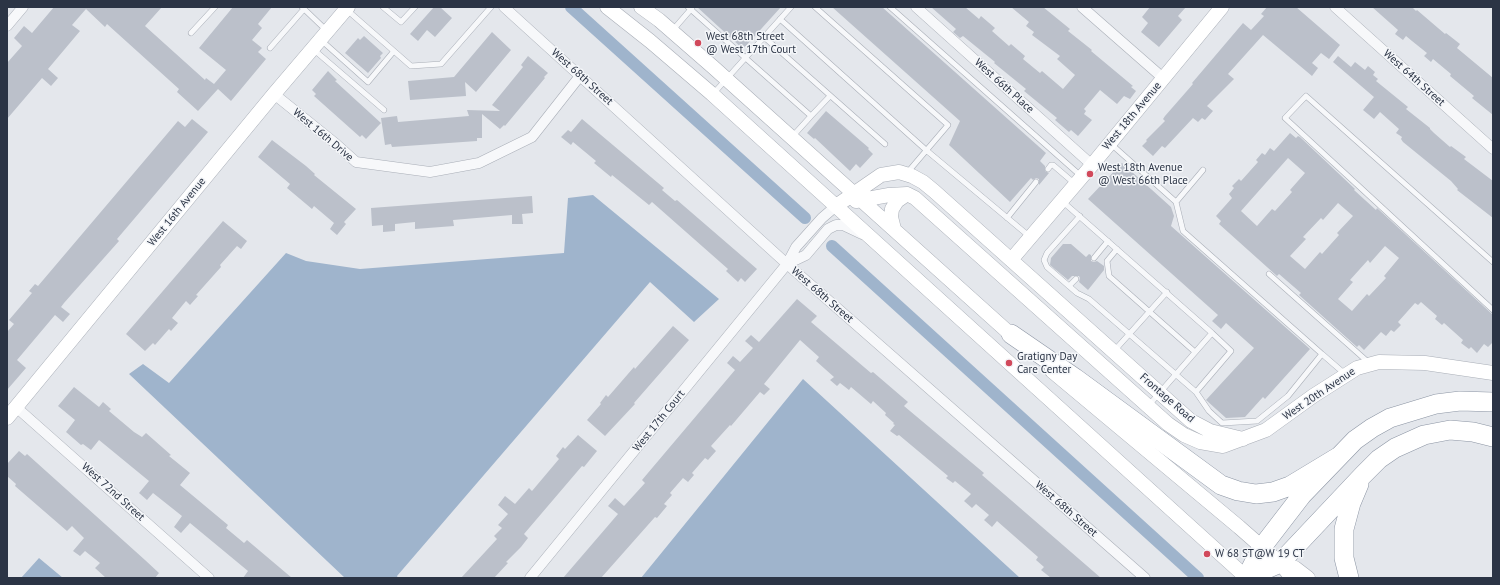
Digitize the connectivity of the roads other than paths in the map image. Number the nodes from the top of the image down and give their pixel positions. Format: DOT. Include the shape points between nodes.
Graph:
graph roads {
  1 [pos="23,7"];
  2 [pos="215,7"];
  3 [pos="383,7"];
  4 [pos="414,7"];
  5 [pos="491,7"];
  6 [pos="504,7"];
  7 [pos="607,7"];
  8 [pos="641,7"];
  9 [pos="791,7"];
  10 [pos="814,7"];
  11 [pos="890,7"];
  12 [pos="916,7"];
  13 [pos="1082,7"];
  14 [pos="1222,7"];
  15 [pos="1335,7"];
  16 [pos="303,8"];
  17 [pos="347,8"];
  18 [pos="690,8"];
  19 [pos="780,20"];
  20 [pos="7,26"];
  21 [pos="672,31"];
  22 [pos="191,33"];
  23 [pos="764,37"];
  24 [pos="320,40"];
  25 [pos="270,48"];
  26 [pos="394,51"];
  27 [pos="746,58"];
  28 [pos="580,76"];
  29 [pos="1163,78"];
  30 [pos="726,79"];
  31 [pos="274,94"];
  32 [pos="712,94"];
  33 [pos="830,96"];
  34 [pos="384,110"];
  35 [pos="811,116"];
  36 [pos="792,137"];
  37 [pos="1110,143"];
  38 [pos="885,144"];
  39 [pos="1493,149"];
  40 [pos="926,150"];
  41 [pos="1092,165"];
  42 [pos="1048,169"];
  43 [pos="1203,170"];
  44 [pos="902,173"];
  45 [pos="1078,180"];
  46 [pos="1036,182"];
  47 [pos="907,194"];
  48 [pos="858,197"];
  49 [pos="1062,200"];
  50 [pos="1176,202"];
  51 [pos="836,206"];
  52 [pos="1080,216"];
  53 [pos="1007,218"];
  54 [pos="894,229"];
  55 [pos="1030,237"];
  56 [pos="872,238"];
  57 [pos="1108,241"];
  58 [pos="1117,249"];
  59 [pos="982,256"];
  60 [pos="1094,258"];
  61 [pos="1010,260"];
  62 [pos="1493,262"];
  63 [pos="787,264"];
  64 [pos="1269,274"];
  65 [pos="1076,279"];
  66 [pos="1069,286"];
  67 [pos="1167,292"];
  68 [pos="1493,310"];
  69 [pos="1150,312"];
  70 [pos="1212,333"];
  71 [pos="1011,334"];
  72 [pos="1129,335"];
  73 [pos="1114,352"];
  74 [pos="1195,352"];
  75 [pos="1322,354"];
  76 [pos="1370,364"];
  77 [pos="1493,373"];
  78 [pos="1346,374"];
  79 [pos="1175,375"];
  80 [pos="1196,392"];
  81 [pos="1159,393"];
  82 [pos="1493,402"];
  83 [pos="1148,405"];
  84 [pos="16,406"];
  85 [pos="7,418"];
  86 [pos="1493,437"];
  87 [pos="1243,439"];
  88 [pos="1338,457"];
  89 [pos="1363,475"];
  90 [pos="1262,547"];
  91 [pos="1280,563"];
  92 [pos="209,578"];
  93 [pos="530,578"];
  94 [pos="1145,578"];
  95 [pos="1246,578"];
  96 [pos="1292,578"];
  97 [pos="1308,578"];
  98 [pos="1349,578"];
  1 -- 20 [label="street"];
  2 -- 22 [label="lane"];
  3 -- 4 [label="lane" via="401,22"];
  5 -- 26 [label="lane" via="441,64 411,66"];
  6 -- 28 [label="street, West 68th Street"];
  7 -- 32 [label="street"];
  8 -- 21 [label="street"];
  9 -- 19 [label="lane"];
  10 -- 40 [label="lane" via="948,125"];
  11 -- 45 [label="lane"];
  12 -- 41 [label="street, West 66th Place"];
  13 -- 29 [label="street"];
  14 -- 29 [label="street, West 18th Avenue"];
  15 -- 39 [label="street, West 64th Street"];
  16 -- 24 [label="lane"];
  16 -- 25 [label="lane"];
  17 -- 24 [label="street, West 16th Avenue"];
  17 -- 26 [label="lane"];
  18 -- 21 [label="lane"];
  18 -- 27 [label="lane"];
  19 -- 23 [label="lane"];
  19 -- 40 [label="lane"];
  21 -- 30 [label="street"];
  23 -- 27 [label="lane"];
  23 -- 33 [label="lane"];
  24 -- 26 [label="lane" via="368,82"];
  24 -- 31 [label="street, West 16th Avenue"];
  24 -- 34 [label="lane"];
  27 -- 30 [label="lane"];
  27 -- 35 [label="lane"];
  28 -- 31 [label="street, West 16th Drive" via="532,137 479,163 430,172 356,162"];
  28 -- 63 [label="street, West 68th Street"];
  29 -- 37 [label="street, West 18th Avenue"];
  30 -- 32 [label="lane"];
  30 -- 36 [label="street"];
  31 -- 84 [label="street, West 16th Avenue"];
  32 -- 51 [label="street"];
  33 -- 35 [label="lane"];
  33 -- 38 [label="lane"];
  35 -- 36 [label="lane"];
  36 -- 48 [label="street"];
  37 -- 41 [label="street, West 18th Avenue"];
  37 -- 50 [label="lane"];
  40 -- 44 [label="lane"];
  40 -- 53 [label="lane"];
  41 -- 45 [label="street, West 18th Avenue"];
  42 -- 45 [label="lane" via="1053,165"];
  43 -- 50 [label="lane"];
  44 -- 48 [label="street" via="881,175"];
  44 -- 61 [label="street, Frontage Road" via="923,182"];
  45 -- 49 [label="street, West 18th Avenue"];
  46 -- 53 [label="lane"];
  47 -- 48 [label="street"];
  47 -- 54 [label="street" via="896,201 892,209"];
  47 -- 59 [label="street, Frontage Road" via="922,202"];
  48 -- 51 [label="street"];
  48 -- 54 [label="street"];
  49 -- 52 [label="lane"];
  49 -- 55 [label="street, West 18th Avenue"];
  50 -- 75 [label="lane" via="1183,232"];
  51 -- 56 [label="street"];
  51 -- 63 [label="street, West 17th Court" via="796,247"];
  52 -- 57 [label="lane"];
  52 -- 66 [label="lane" via="1047,253 1044,260 1047,267"];
  53 -- 55 [label="lane"];
  54 -- 71 [label="street"];
  55 -- 61 [label="street, West 18th Avenue"];
  56 -- 63 [label="street, West 17th Court" via="843,225 836,225 828,229 806,255"];
  56 -- 95 [label="street"];
  57 -- 58 [label="lane"];
  57 -- 60 [label="lane"];
  58 -- 67 [label="lane"];
  58 -- 69 [label="lane" via="1108,261 1109,276"];
  59 -- 61 [label="street" via="996,261"];
  59 -- 83 [label="street, Frontage Road"];
  61 -- 73 [label="street, Frontage Road"];
  62 -- 68 [label="lane" via="1306,96 1285,118"];
  63 -- 93 [label="street, West 17th Court"];
  63 -- 94 [label="street, West 68th Street"];
  64 -- 76 [label="lane"];
  65 -- 66 [label="lane"];
  66 -- 72 [label="lane" via="1089,299"];
  67 -- 69 [label="lane"];
  67 -- 70 [label="lane"];
  69 -- 72 [label="lane"];
  69 -- 74 [label="lane"];
  70 -- 74 [label="lane"];
  70 -- 80 [label="lane" via="1231,351"];
  71 -- 88 [label="highway" via="1220,485 1256,494 1274,492 1290,486"];
  71 -- 90 [label="street" via="1069,386"];
  72 -- 73 [label="lane"];
  72 -- 79 [label="lane"];
  73 -- 81 [label="street, Frontage Road"];
  74 -- 79 [label="lane"];
  75 -- 78 [label="lane"];
  75 -- 80 [label="lane" via="1288,396 1257,421 1222,423 1209,412"];
  76 -- 77 [label="street, West 20th Avenue" via="1425,364"];
  76 -- 78 [label="street, West 20th Avenue"];
  78 -- 87 [label="street, West 20th Avenue" via="1266,430"];
  79 -- 80 [label="lane"];
  79 -- 81 [label="lane"];
  81 -- 83 [label="lane"];
  81 -- 87 [label="street, Frontage Road" via="1191,421 1210,431"];
  82 -- 88 [label="highway" via="1460,401 1436,404 1390,418 1355,440"];
  83 -- 87 [label="street, Frontage Road" via="1168,424 1200,442 1223,446"];
  84 -- 85 [label="street, West 16th Avenue"];
  84 -- 92 [label="street, West 72nd Street"];
  86 -- 89 [label="highway" via="1450,430 1424,435 1395,448"];
  88 -- 90 [label="highway" via="1302,495"];
  89 -- 91 [label="highway"];
  89 -- 98 [label="highway" via="1351,503 1344,530 1344,558"];
  90 -- 91 [label="street"];
  90 -- 95 [label="highway"];
  91 -- 95 [label="highway"];
  91 -- 96 [label="street"];
  91 -- 97 [label="street" via="1295,568"];
}
